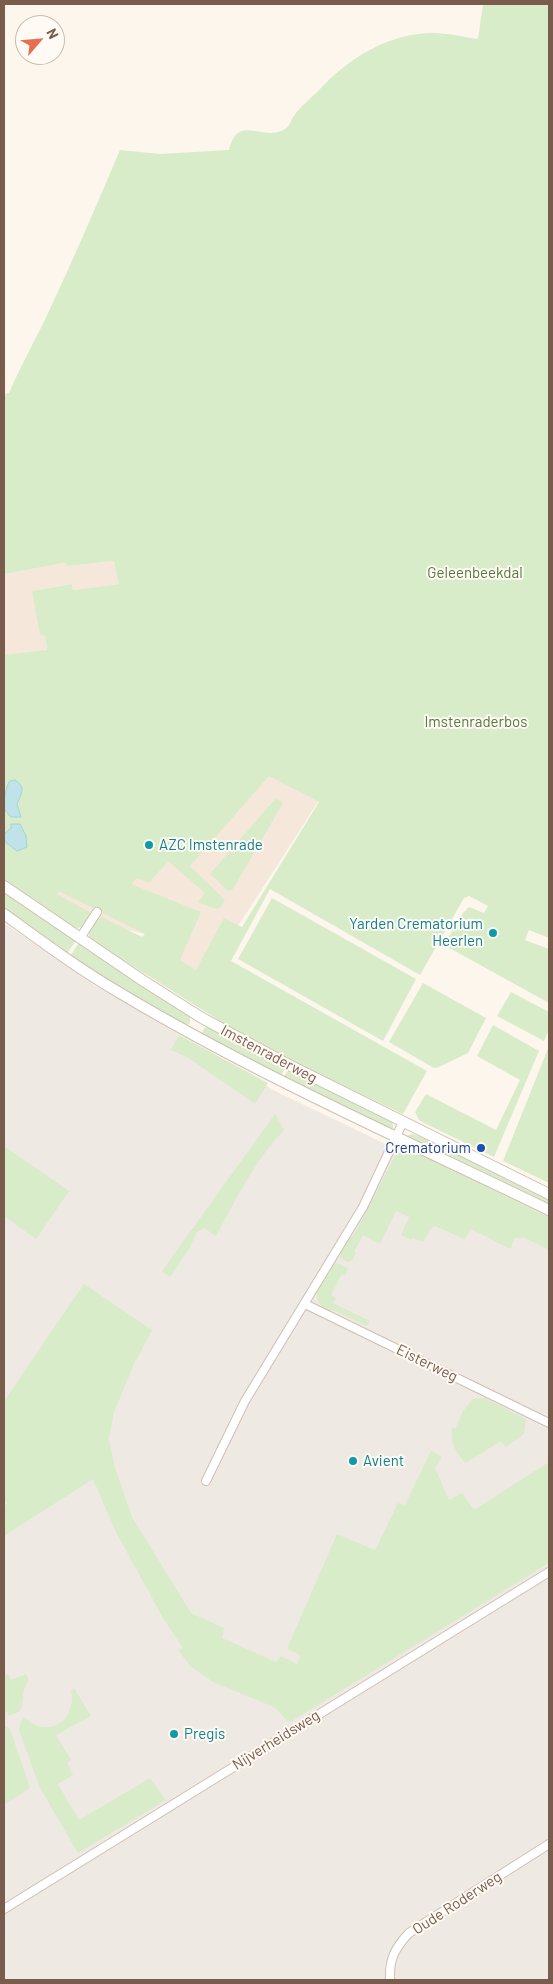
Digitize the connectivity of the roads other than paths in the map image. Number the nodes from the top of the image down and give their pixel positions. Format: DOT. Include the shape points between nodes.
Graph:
graph roads {
  1 [pos="4,886"];
  2 [pos="98,912"];
  3 [pos="4,914"];
  4 [pos="80,938"];
  5 [pos="403,1122"];
  6 [pos="396,1136"];
  7 [pos="549,1194"];
  8 [pos="549,1210"];
  9 [pos="305,1304"];
  10 [pos="549,1422"];
  11 [pos="206,1481"];
  12 [pos="549,1572"];
  13 [pos="549,1844"];
  14 [pos="4,1909"];
  15 [pos="390,1980"];
  1 -- 4 [label="street, Imstenraderweg"];
  2 -- 4 [label="street"];
  3 -- 6 [label="street, Imstenraderweg" via="111,987 184,1030"];
  4 -- 5 [label="street, Imstenraderweg" via="202,1018"];
  5 -- 6 [label="street"];
  5 -- 7 [label="street, Imstenraderweg"];
  6 -- 8 [label="street, Imstenraderweg"];
  6 -- 9 [label="street" via="363,1207"];
  9 -- 10 [label="street, Eisterweg"];
  9 -- 11 [label="street" via="245,1401"];
  12 -- 14 [label="street, Nijverheidsweg"];
  13 -- 15 [label="street, Oude Roderweg" via="409,1933 396,1947"];
}
